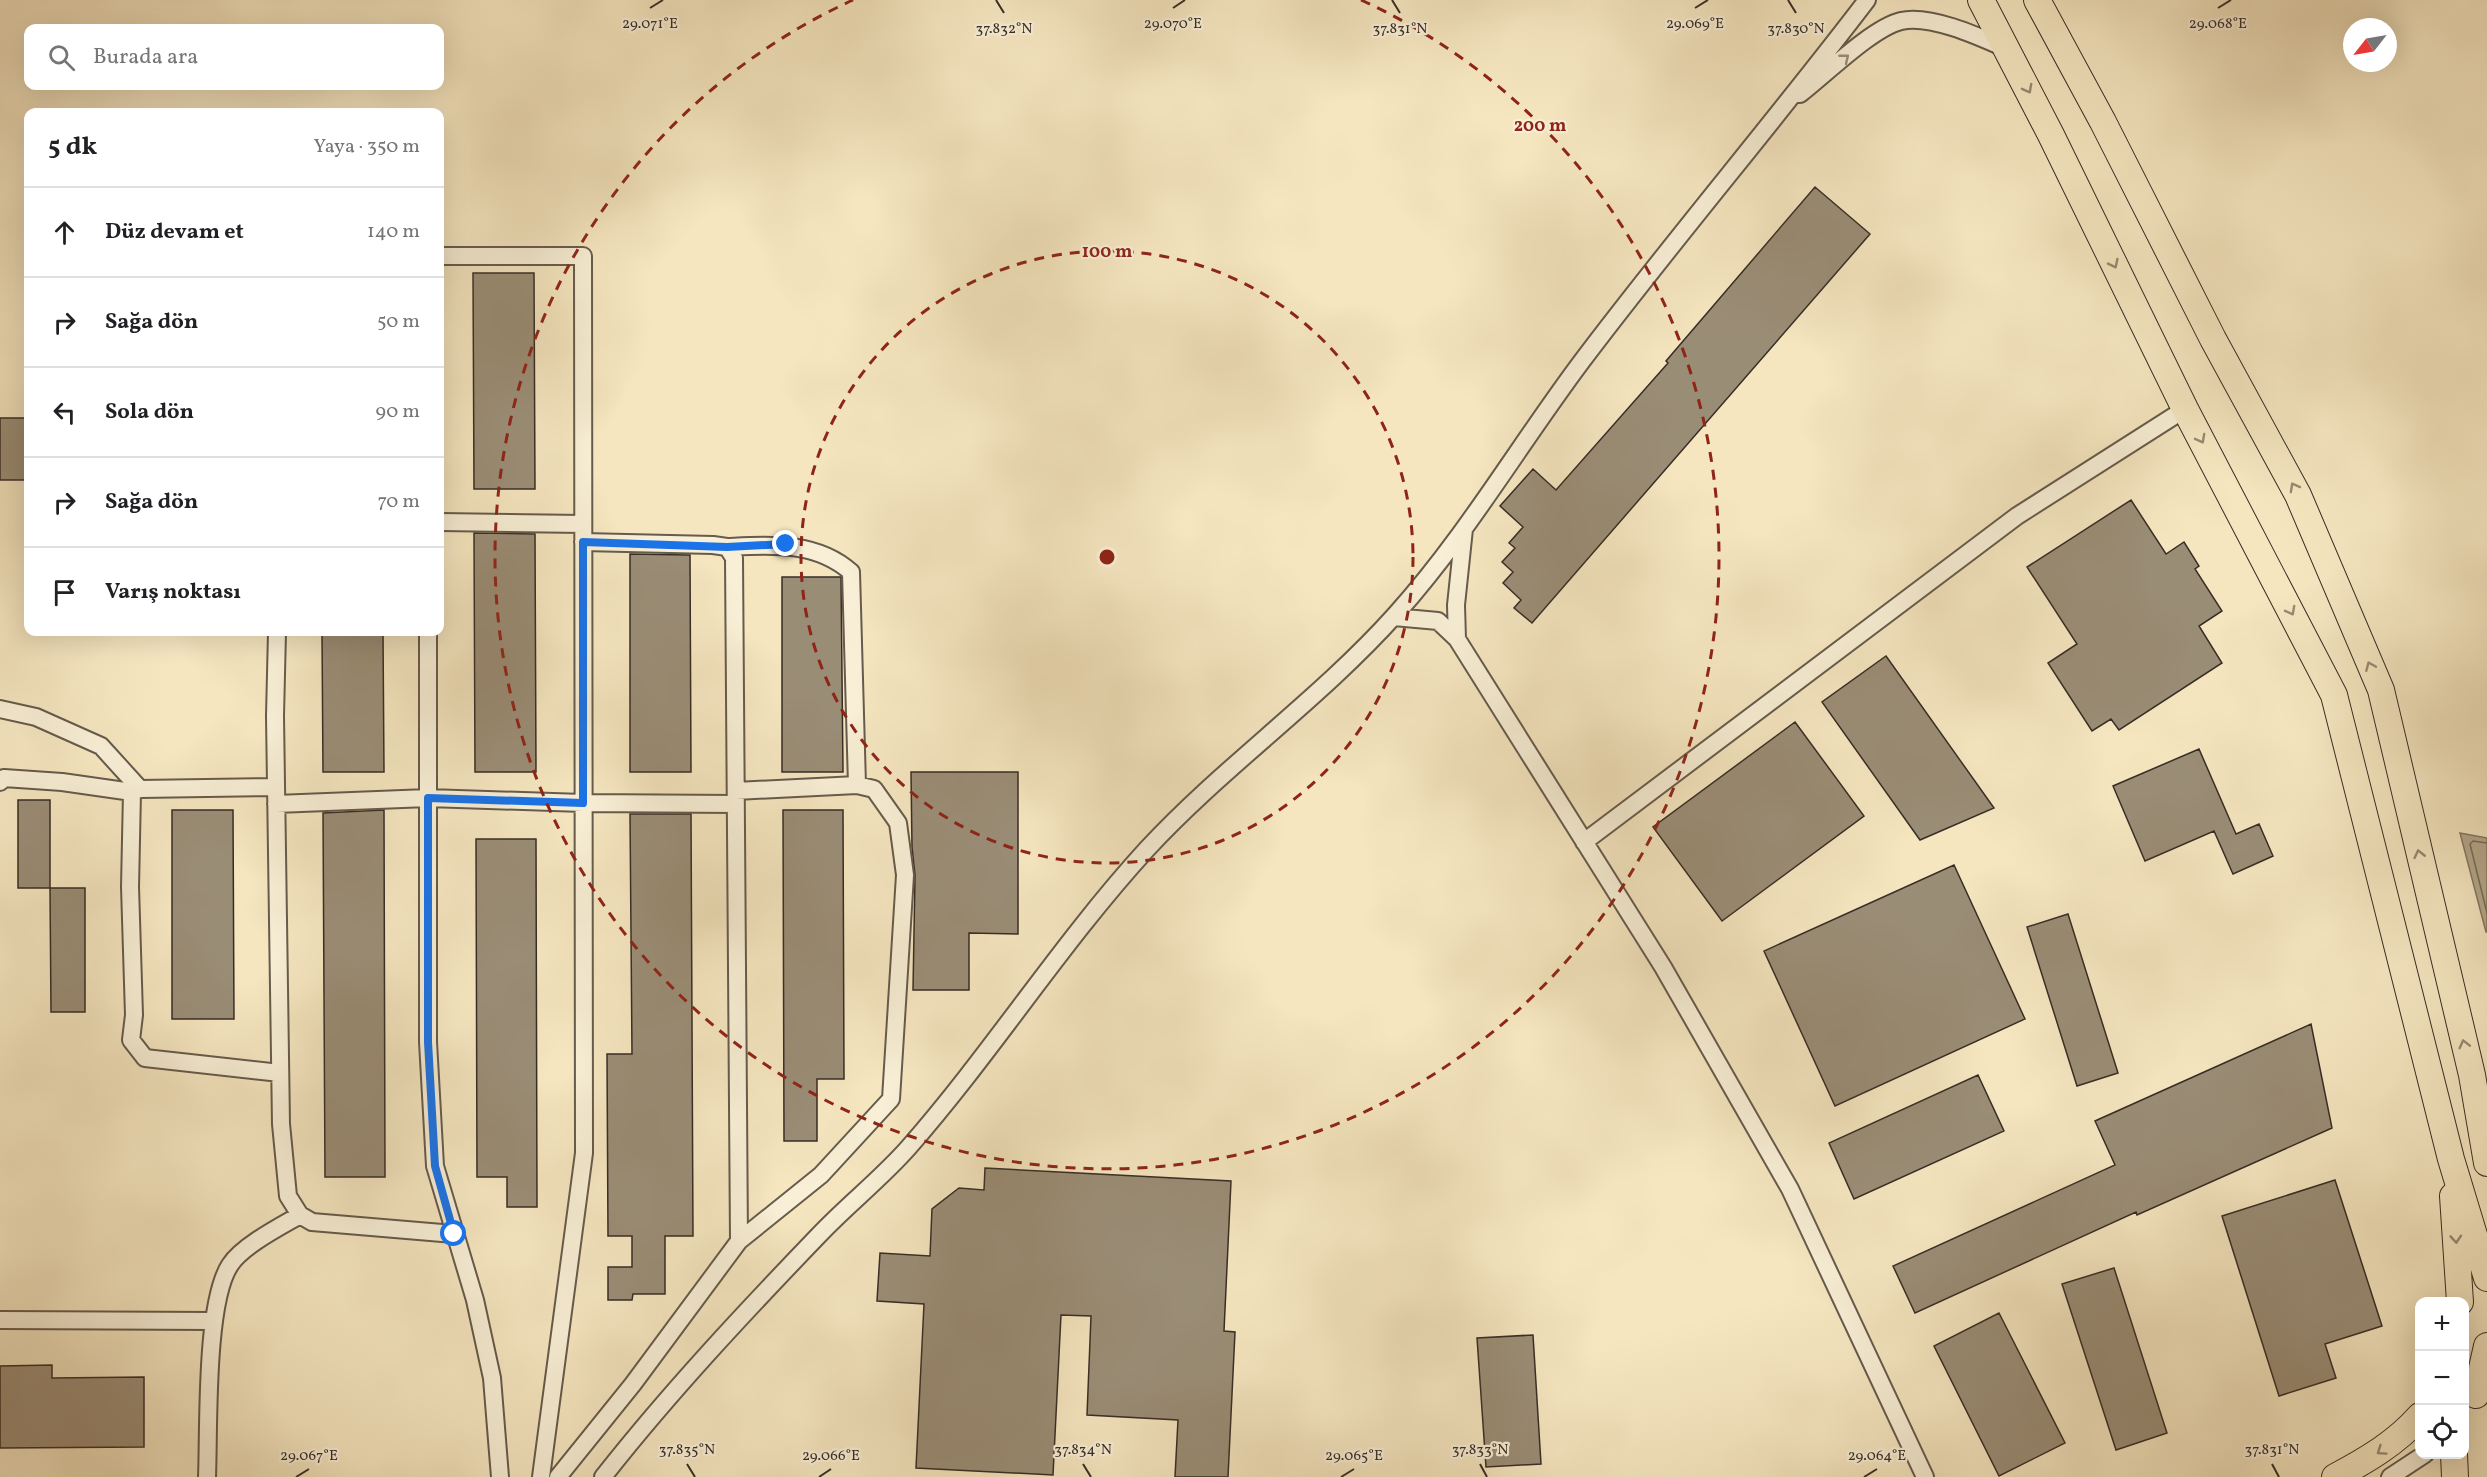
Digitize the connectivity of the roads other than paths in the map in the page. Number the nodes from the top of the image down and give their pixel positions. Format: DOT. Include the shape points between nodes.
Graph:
graph roads {
  1 [pos="1867,0"];
  2 [pos="1981,0"];
  3 [pos="2037,0"];
  4 [pos="2007,49"];
  5 [pos="1783,108"];
  6 [pos="444,256"];
  7 [pos="2185,409"];
  8 [pos="444,522"];
  9 [pos="583,524"];
  10 [pos="1464,526"];
  11 [pos="583,542"];
  12 [pos="727,547"];
  13 [pos="1394,617"];
  14 [pos="277,636"];
  15 [pos="428,636"];
  16 [pos="1457,639"];
  17 [pos="0,709"];
  18 [pos="0,782"];
  19 [pos="857,785"];
  20 [pos="276,786"];
  21 [pos="136,790"];
  22 [pos="736,797"];
  23 [pos="428,798"];
  24 [pos="583,803"];
  25 [pos="276,804"];
  26 [pos="1584,842"];
  27 [pos="280,1073"];
  28 [pos="2472,1075"];
  29 [pos="2487,1113"];
  30 [pos="2451,1160"];
  31 [pos="2487,1163"];
  32 [pos="300,1215"];
  33 [pos="454,1234"];
  34 [pos="739,1241"];
  35 [pos="2487,1278"];
  36 [pos="2460,1297"];
  37 [pos="0,1320"];
  38 [pos="214,1321"];
  39 [pos="2487,1346"];
  40 [pos="2476,1396"];
  41 [pos="2415,1422"];
  42 [pos="2419,1459"];
  43 [pos="2454,1459"];
  44 [pos="207,1477"];
  45 [pos="500,1477"];
  46 [pos="541,1477"];
  47 [pos="558,1477"];
  48 [pos="603,1477"];
  49 [pos="1925,1477"];
  50 [pos="2335,1477"];
  51 [pos="2390,1477"];
  52 [pos="2455,1477"];
  1 -- 5 [label="street"];
  2 -- 4 [label="main road"];
  28 -- 3 [label="main road, one-way" via="2380,690 2298,495 2212,339"];
  5 -- 4 [label="street, one-way" via="1880,30 1902,20 1963,29"];
  4 -- 7 [label="main road, one-way"];
  5 -- 10 [label="street" via="1582,362"];
  6 -- 9 [label="street" via="583,256"];
  7 -- 26 [label="street" via="2017,516"];
  7 -- 30 [label="main road, one-way" via="2334,694"];
  8 -- 9 [label="street"];
  9 -- 11 [label="street"];
  10 -- 13 [label="street"];
  10 -- 16 [label="street" via="1456,605"];
  11 -- 12 [label="street"];
  11 -- 24 [label="street"];
  12 -- 19 [label="street" via="786,544 838,561 850,572"];
  12 -- 22 [label="street" via="734,558"];
  13 -- 16 [label="street" via="1438,621"];
  13 -- 48 [label="street" via="1314,698 1210,788 1148,849 1043,974 951,1099 893,1165 820,1233"];
  14 -- 20 [label="street"];
  15 -- 23 [label="street"];
  16 -- 26 [label="street"];
  17 -- 21 [label="street" via="36,717 101,746"];
  18 -- 21 [label="street" via="4,778"];
  19 -- 22 [label="street"];
  19 -- 34 [label="street" via="874,789 887,804 898,823 902,842 905,875 891,1099 821,1175"];
  20 -- 21 [label="street"];
  20 -- 25 [label="street"];
  21 -- 27 [label="street" via="130,887 134,1015 131,1040 145,1058"];
  22 -- 24 [label="street"];
  22 -- 34 [label="street"];
  23 -- 24 [label="street"];
  23 -- 25 [label="street"];
  23 -- 33 [label="street" via="428,1042 435,1166"];
  24 -- 46 [label="street" via="584,1154"];
  25 -- 27 [label="street"];
  26 -- 49 [label="street" via="1663,967 1790,1189"];
  27 -- 32 [label="street" via="288,1196"];
  28 -- 29 [label="main road"];
  28 -- 31 [label="main road"];
  30 -- 35 [label="main road"];
  30 -- 36 [label="main road, one-way"];
  32 -- 33 [label="street" via="312,1222"];
  32 -- 38 [label="street" via="261,1238 230,1264 215,1305"];
  33 -- 45 [label="street" via="475,1300 492,1378"];
  34 -- 47 [label="street"];
  37 -- 38 [label="street"];
  38 -- 44 [label="street"];
  39 -- 40 [label="main road"];
  41 -- 50 [label="main road, one-way" via="2373,1456"];
  42 -- 51 [label="street"];
  43 -- 52 [label="main road"];
}
